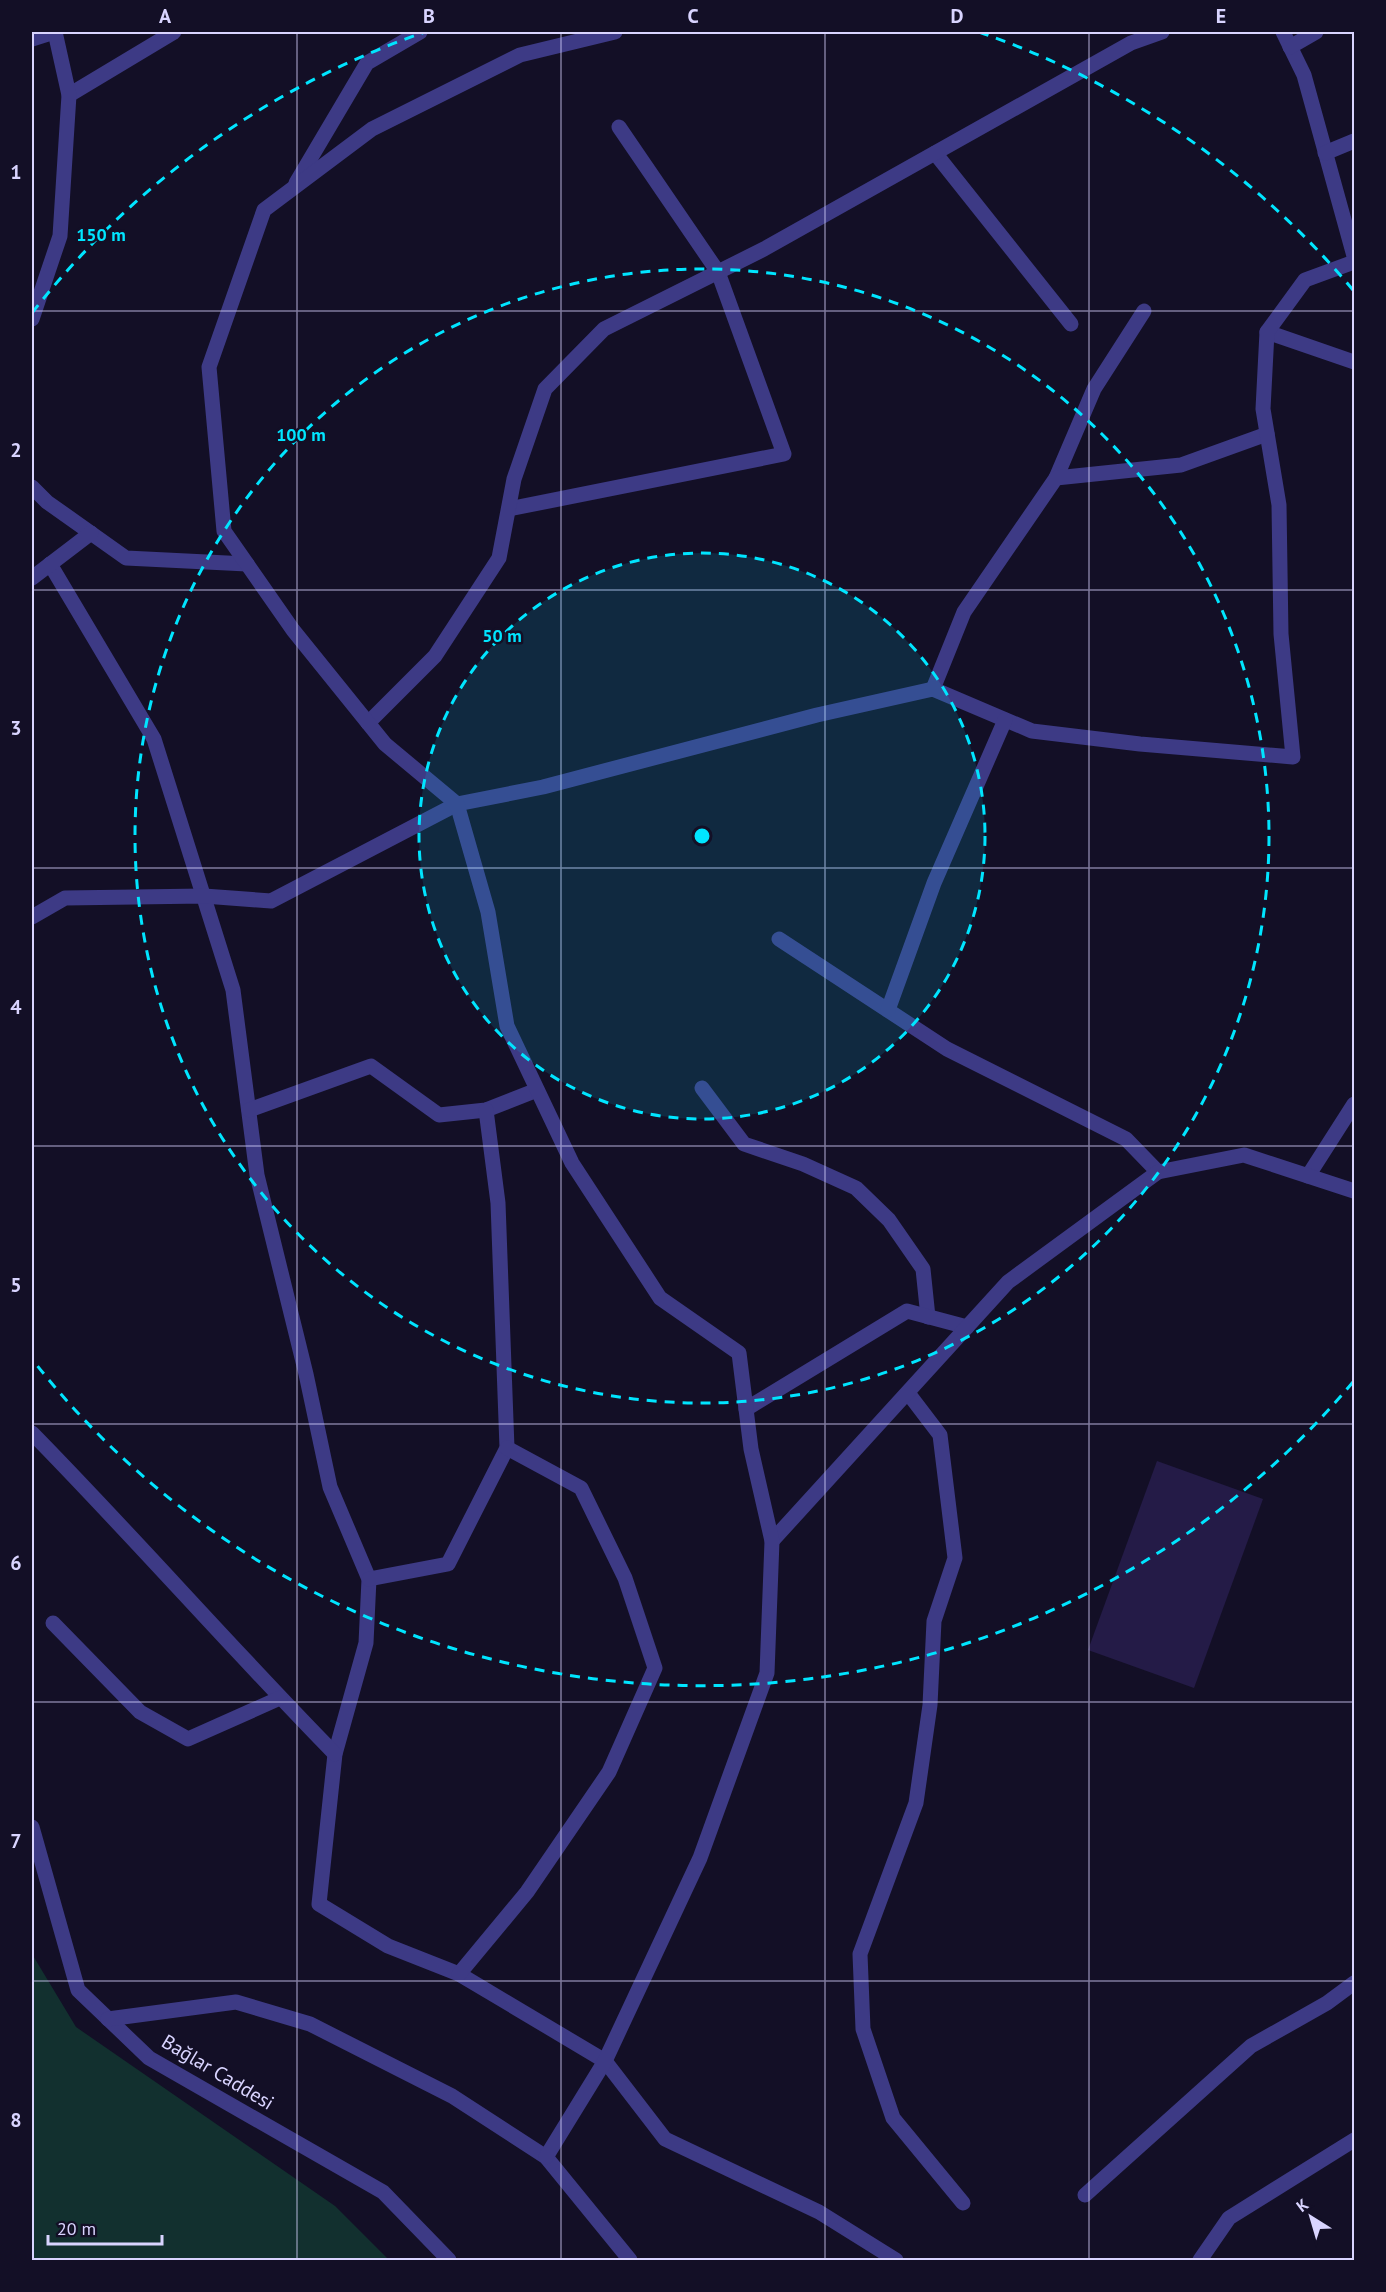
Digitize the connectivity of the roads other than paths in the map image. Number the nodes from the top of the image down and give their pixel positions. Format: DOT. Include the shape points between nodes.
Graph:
graph roads {
  1 [pos="54,32"];
  2 [pos="174,32"];
  3 [pos="420,32"];
  4 [pos="615,32"];
  5 [pos="1162,32"];
  6 [pos="1283,32"];
  7 [pos="1316,32"];
  8 [pos="32,39"];
  9 [pos="1290,47"];
  10 [pos="69,95"];
  11 [pos="619,127"];
  12 [pos="1354,141"];
  13 [pos="935,153"];
  14 [pos="1325,153"];
  15 [pos="292,189"];
  16 [pos="1354,256"];
  17 [pos="1354,262"];
  18 [pos="718,272"];
  19 [pos="1144,311"];
  20 [pos="32,319"];
  21 [pos="1071,324"];
  22 [pos="1267,332"];
  23 [pos="1354,362"];
  24 [pos="1267,434"];
  25 [pos="1056,478"];
  26 [pos="32,488"];
  27 [pos="509,509"];
  28 [pos="91,533"];
  29 [pos="50,564"];
  30 [pos="247,564"];
  31 [pos="32,578"];
  32 [pos="933,689"];
  33 [pos="1005,720"];
  34 [pos="368,723"];
  35 [pos="457,804"];
  36 [pos="204,896"];
  37 [pos="32,917"];
  38 [pos="779,939"];
  39 [pos="888,1010"];
  40 [pos="702,1088"];
  41 [pos="537,1090"];
  42 [pos="1354,1104"];
  43 [pos="249,1110"];
  44 [pos="486,1110"];
  45 [pos="1158,1172"];
  46 [pos="1308,1176"];
  47 [pos="1354,1191"];
  48 [pos="928,1317"];
  49 [pos="968,1327"];
  50 [pos="908,1392"];
  51 [pos="746,1409"];
  52 [pos="32,1433"];
  53 [pos="507,1449"];
  54 [pos="772,1541"];
  55 [pos="369,1579"];
  56 [pos="53,1623"];
  57 [pos="280,1698"];
  58 [pos="335,1754"];
  59 [pos="32,1827"];
  60 [pos="459,1974"];
  61 [pos="1354,1983"];
  62 [pos="108,2019"];
  63 [pos="605,2061"];
  64 [pos="1354,2140"];
  65 [pos="546,2157"];
  66 [pos="1085,2195"];
  67 [pos="963,2203"];
  68 [pos="449,2260"];
  69 [pos="630,2260"];
  70 [pos="896,2260"];
  71 [pos="1200,2260"];
  1 -- 8 [label="street"];
  1 -- 10 [label="street"];
  2 -- 10 [label="street"];
  3 -- 15 [label="street" via="367,63"];
  4 -- 15 [label="street" via="520,56 372,129"];
  5 -- 13 [label="street" via="1131,43"];
  6 -- 9 [label="street"];
  7 -- 9 [label="street"];
  9 -- 14 [label="street" via="1304,75"];
  10 -- 20 [label="street" via="60,236"];
  11 -- 18 [label="street"];
  12 -- 14 [label="street"];
  13 -- 18 [label="street"];
  13 -- 21 [label="street"];
  14 -- 16 [label="street"];
  15 -- 30 [label="street" via="264,210 209,367 224,531"];
  17 -- 22 [label="street" via="1305,280"];
  18 -- 27 [label="street" via="604,329 545,388 514,479"];
  18 -- 27 [label="street" via="784,454"];
  19 -- 25 [label="street" via="1094,389"];
  22 -- 23 [label="street"];
  22 -- 24 [label="street" via="1263,409"];
  24 -- 25 [label="street" via="1181,465"];
  24 -- 33 [label="street" via="1279,505 1281,634 1293,758 1032,731"];
  25 -- 32 [label="street" via="964,612"];
  26 -- 28 [label="street"];
  27 -- 34 [label="street" via="500,558 435,657"];
  28 -- 29 [label="street"];
  28 -- 30 [label="street" via="126,558"];
  29 -- 31 [label="street"];
  29 -- 36 [label="street" via="154,739"];
  30 -- 34 [label="street" via="293,630"];
  32 -- 33 [label="street"];
  32 -- 35 [label="street"];
  33 -- 39 [label="street" via="934,883"];
  34 -- 35 [label="street" via="385,744"];
  35 -- 36 [label="street" via="271,901"];
  35 -- 41 [label="street" via="488,912 507,1026"];
  36 -- 37 [label="street" via="65,898"];
  36 -- 43 [label="street" via="233,990"];
  38 -- 39 [label="street"];
  39 -- 45 [label="street" via="947,1049 1126,1139"];
  40 -- 48 [label="street" via="744,1144 856,1188 889,1220 923,1269"];
  41 -- 44 [label="street"];
  41 -- 51 [label="street" via="572,1163 660,1298 739,1353"];
  42 -- 46 [label="street"];
  43 -- 44 [label="street" via="371,1065 439,1115"];
  43 -- 55 [label="street" via="257,1175 330,1487"];
  44 -- 53 [label="street" via="498,1203"];
  45 -- 46 [label="street" via="1244,1155"];
  45 -- 49 [label="street" via="1008,1282"];
  46 -- 47 [label="street"];
  48 -- 49 [label="street"];
  48 -- 51 [label="street" via="907,1311"];
  49 -- 50 [label="street"];
  50 -- 54 [label="street"];
  50 -- 67 [label="street" via="940,1435 955,1558 934,1621 930,1706 916,1803 860,1954 863,2029 893,2118"];
  51 -- 54 [label="street"];
  52 -- 57 [label="street"];
  53 -- 55 [label="street" via="448,1564"];
  53 -- 60 [label="street" via="581,1488 626,1578 655,1668 609,1772 527,1892"];
  54 -- 63 [label="street" via="767,1673 700,1858"];
  55 -- 58 [label="street" via="366,1643"];
  56 -- 57 [label="street" via="140,1712 188,1739"];
  57 -- 58 [label="street"];
  58 -- 60 [label="street" via="319,1904 388,1946"];
  59 -- 62 [label="street, Bağlar Caddesi" via="78,1990"];
  60 -- 63 [label="street"];
  61 -- 66 [label="street" via="1251,2046"];
  62 -- 65 [label="street" via="236,2002 310,2024 452,2096"];
  62 -- 68 [label="street, Bağlar Caddesi" via="149,2058 383,2192"];
  63 -- 65 [label="street"];
  63 -- 70 [label="street" via="665,2139 819,2212"];
  64 -- 71 [label="street" via="1229,2218"];
  65 -- 69 [label="street"];
}
